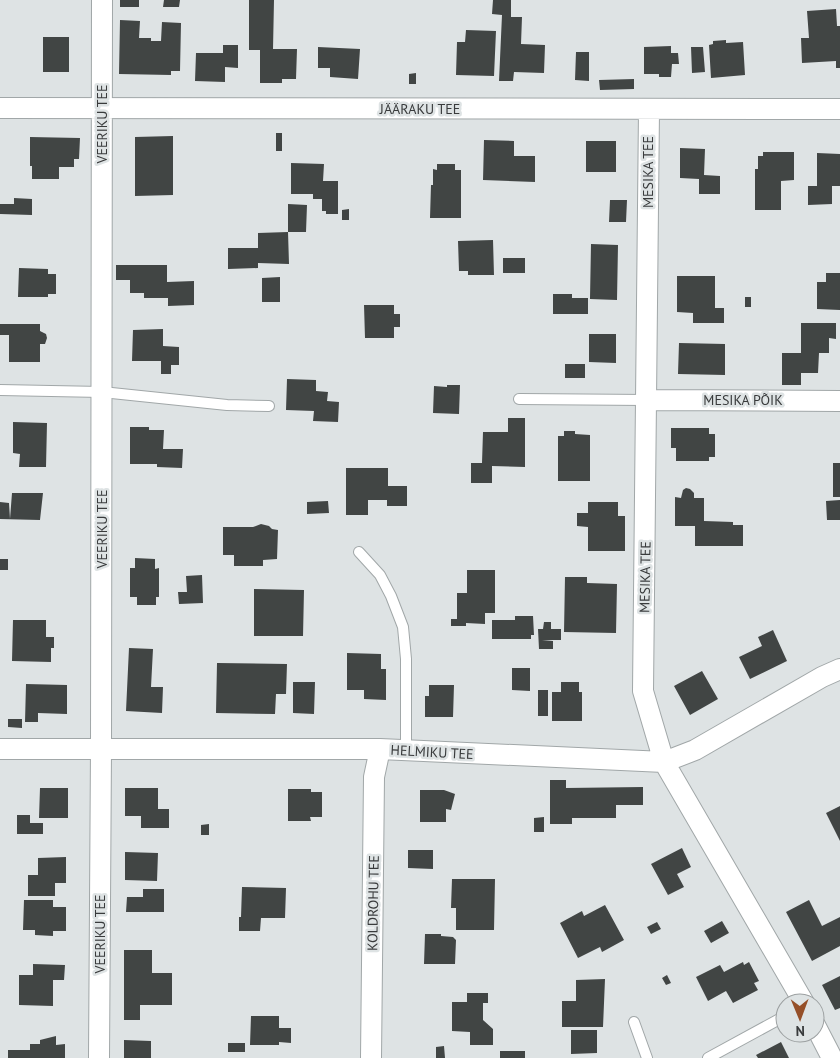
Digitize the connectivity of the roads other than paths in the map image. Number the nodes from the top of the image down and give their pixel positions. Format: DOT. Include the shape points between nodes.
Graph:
graph roads {
  1 [pos="102,0"];
  2 [pos="0,108"];
  3 [pos="102,109"];
  4 [pos="840,109"];
  5 [pos="649,110"];
  6 [pos="0,390"];
  7 [pos="102,392"];
  8 [pos="519,399"];
  9 [pos="647,400"];
  10 [pos="840,401"];
  11 [pos="269,406"];
  12 [pos="359,552"];
  13 [pos="840,669"];
  14 [pos="0,749"];
  15 [pos="380,749"];
  16 [pos="101,750"];
  17 [pos="406,750"];
  18 [pos="664,762"];
  19 [pos="798,993"];
  20 [pos="775,1021"];
  21 [pos="634,1022"];
  22 [pos="825,1040"];
  23 [pos="834,1054"];
  24 [pos="99,1058"];
  25 [pos="371,1058"];
  26 [pos="647,1058"];
  27 [pos="708,1058"];
  1 -- 3 [label="street, VEERIKU TEE"];
  2 -- 3 [label="street, JÄÄRAKU TEE"];
  3 -- 5 [label="street, JÄÄRAKU TEE"];
  3 -- 7 [label="street, VEERIKU TEE"];
  4 -- 5 [label="street, JÄÄRAKU TEE"];
  5 -- 9 [label="street, MESIKA TEE"];
  6 -- 7 [label="lane"];
  7 -- 11 [label="lane" via="227,405"];
  7 -- 16 [label="street, VEERIKU TEE"];
  8 -- 9 [label="lane"];
  9 -- 10 [label="street, MESIKA PÕIK"];
  9 -- 18 [label="street, MESIKA TEE" via="643,691"];
  12 -- 17 [label="lane" via="380,575 403,627"];
  13 -- 18 [label="street, HELMIKU TEE" via="695,750"];
  14 -- 16 [label="street, HELMIKU TEE"];
  15 -- 16 [label="street, HELMIKU TEE"];
  15 -- 17 [label="street, HELMIKU TEE"];
  15 -- 25 [label="street, KOLDROHU TEE" via="374,777"];
  16 -- 24 [label="street, VEERIKU TEE"];
  17 -- 18 [label="street, HELMIKU TEE"];
  18 -- 19 [label="street, MESIKA TEE"];
  20 -- 27 [label="lane"];
  21 -- 26 [label="lane"];
  22 -- 23 [label="street"];
}
